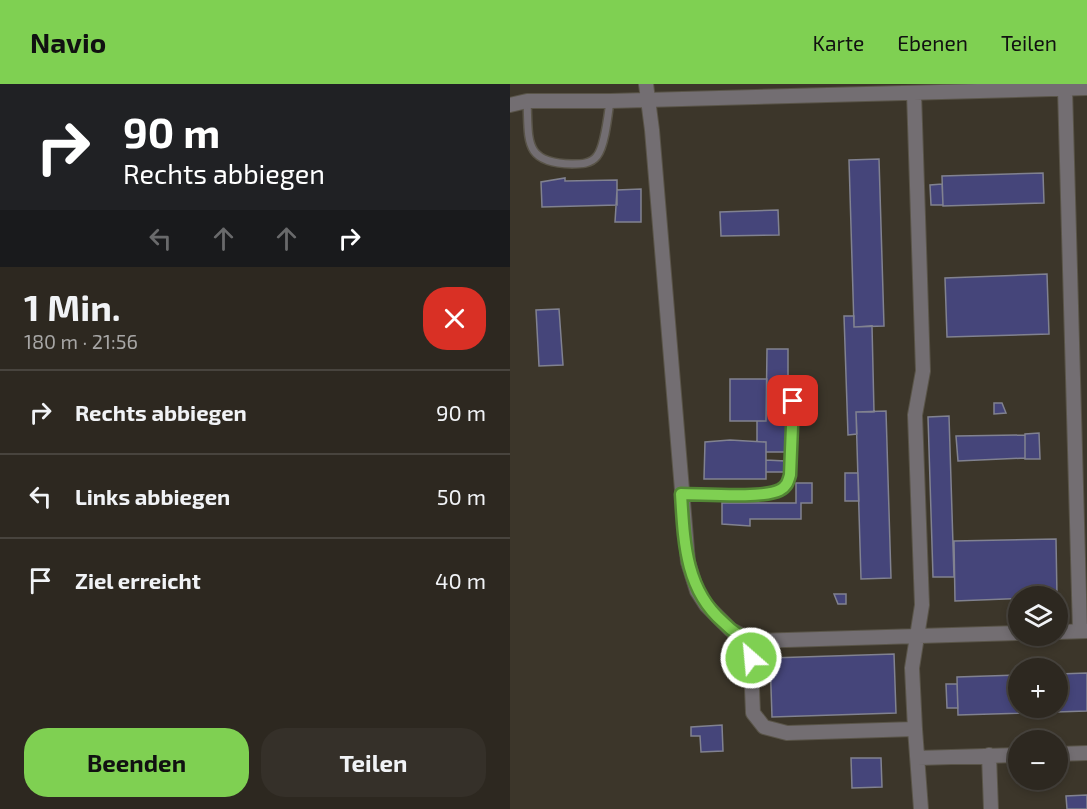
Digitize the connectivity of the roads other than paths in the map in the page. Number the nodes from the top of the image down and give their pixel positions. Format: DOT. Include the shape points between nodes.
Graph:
graph roads {
  1 [pos="646,84"];
  2 [pos="1087,88"];
  3 [pos="1065,89"];
  4 [pos="914,93"];
  5 [pos="510,95"];
  6 [pos="648,100"];
  7 [pos="527,101"];
  8 [pos="610,101"];
  9 [pos="510,105"];
  10 [pos="793,401"];
  11 [pos="681,494"];
  12 [pos="1084,631"];
  13 [pos="1068,632"];
  14 [pos="1008,633"];
  15 [pos="918,636"];
  16 [pos="750,640"];
  17 [pos="915,729"];
  18 [pos="1087,753"];
  19 [pos="1068,754"];
  20 [pos="989,755"];
  21 [pos="1008,755"];
  22 [pos="918,758"];
  23 [pos="921,809"];
  24 [pos="991,809"];
  1 -- 6 [label="street"];
  2 -- 3 [label="street"];
  3 -- 4 [label="street"];
  3 -- 12 [label="street"];
  4 -- 6 [label="street"];
  4 -- 15 [label="street" via="923,371 915,415 922,605"];
  5 -- 7 [label="street"];
  6 -- 8 [label="street"];
  6 -- 11 [label="street"];
  7 -- 8 [label="street"];
  7 -- 8 [label="lane" via="534,153 547,162 572,164 586,163 598,156"];
  7 -- 9 [label="street"];
  10 -- 11 [label="lane" via="787,485 762,494"];
  11 -- 16 [label="street" via="688,562 697,591 715,615"];
  12 -- 13 [label="street"];
  14 -- 15 [label="street"];
  15 -- 16 [label="street"];
  15 -- 17 [label="street" via="912,668"];
  16 -- 17 [label="street" via="753,713 764,727 787,733"];
  17 -- 22 [label="street"];
  18 -- 19 [label="street"];
  20 -- 21 [label="street"];
  20 -- 22 [label="street"];
  20 -- 24 [label="street"];
  22 -- 23 [label="street"];
}
